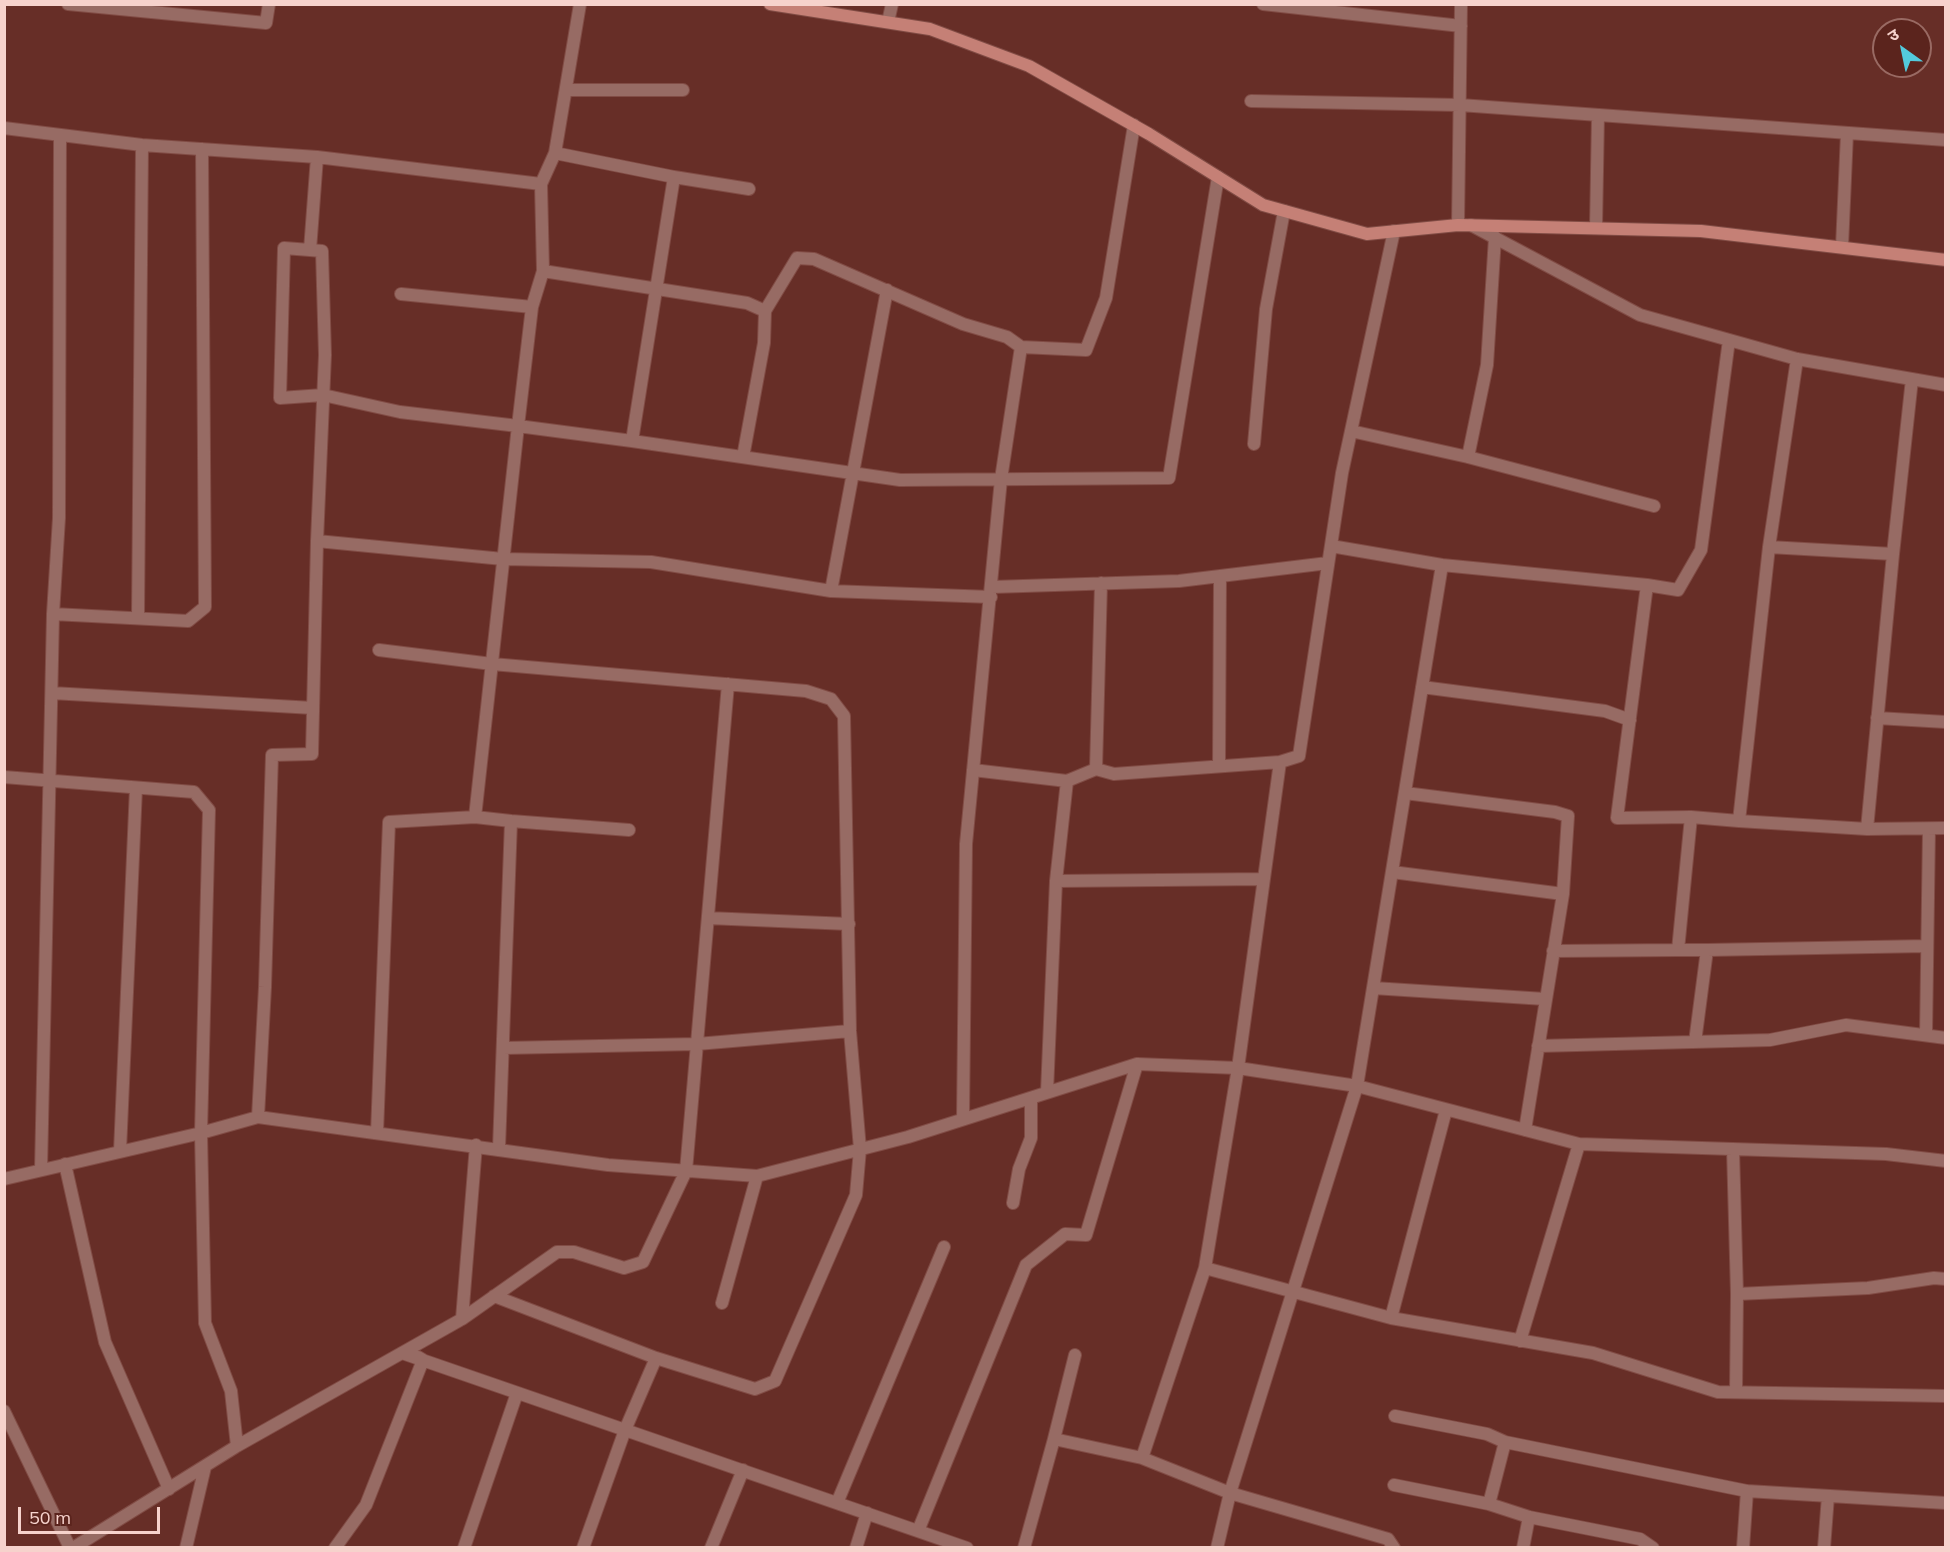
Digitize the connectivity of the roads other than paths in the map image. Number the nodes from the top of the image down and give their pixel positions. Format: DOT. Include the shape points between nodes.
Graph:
graph roads {
  1 [pos="68,4"];
  2 [pos="269,4"];
  3 [pos="580,4"];
  4 [pos="770,4"];
  5 [pos="892,4"];
  6 [pos="1263,4"];
  7 [pos="1461,4"];
  8 [pos="888,22"];
  9 [pos="1461,26"];
  10 [pos="566,90"];
  11 [pos="683,90"];
  12 [pos="1251,101"];
  13 [pos="1460,105"];
  14 [pos="1598,115"];
  15 [pos="1134,125"];
  16 [pos="4,128"];
  17 [pos="1847,133"];
  18 [pos="60,135"];
  19 [pos="1946,140"];
  20 [pos="142,144"];
  21 [pos="202,149"];
  22 [pos="555,153"];
  23 [pos="317,158"];
  24 [pos="674,177"];
  25 [pos="1218,177"];
  26 [pos="541,184"];
  27 [pos="749,189"];
  28 [pos="1284,211"];
  29 [pos="1458,225"];
  30 [pos="1471,225"];
  31 [pos="1596,228"];
  32 [pos="1394,231"];
  33 [pos="1495,237"];
  34 [pos="1842,247"];
  35 [pos="310,250"];
  36 [pos="1946,260"];
  37 [pos="543,271"];
  38 [pos="657,288"];
  39 [pos="887,290"];
  40 [pos="401,294"];
  41 [pos="532,307"];
  42 [pos="765,311"];
  43 [pos="1729,340"];
  44 [pos="1022,347"];
  45 [pos="1797,359"];
  46 [pos="1912,379"];
  47 [pos="1946,385"];
  48 [pos="323,395"];
  49 [pos="518,426"];
  50 [pos="1351,431"];
  51 [pos="632,441"];
  52 [pos="1254,444"];
  53 [pos="743,457"];
  54 [pos="1468,457"];
  55 [pos="852,473"];
  56 [pos="1002,479"];
  57 [pos="1654,506"];
  58 [pos="317,541"];
  59 [pos="1331,546"];
  60 [pos="1769,547"];
  61 [pos="1893,554"];
  62 [pos="503,559"];
  63 [pos="1328,563"];
  64 [pos="1442,566"];
  65 [pos="1220,576"];
  66 [pos="1101,583"];
  67 [pos="1647,585"];
  68 [pos="831,591"];
  69 [pos="991,592"];
  70 [pos="53,614"];
  71 [pos="138,618"];
  72 [pos="379,650"];
  73 [pos="492,664"];
  74 [pos="728,684"];
  75 [pos="1422,687"];
  76 [pos="52,693"];
  77 [pos="313,708"];
  78 [pos="1877,718"];
  79 [pos="1630,720"];
  80 [pos="1946,722"];
  81 [pos="1280,762"];
  82 [pos="1220,766"];
  83 [pos="1096,769"];
  84 [pos="973,770"];
  85 [pos="4,777"];
  86 [pos="50,780"];
  87 [pos="1067,781"];
  88 [pos="136,788"];
  89 [pos="1405,793"];
  90 [pos="475,817"];
  91 [pos="1690,817"];
  92 [pos="511,821"];
  93 [pos="1739,821"];
  94 [pos="1946,828"];
  95 [pos="1867,829"];
  96 [pos="1929,829"];
  97 [pos="629,830"];
  98 [pos="1392,872"];
  99 [pos="1264,879"];
  100 [pos="1056,881"];
  101 [pos="1563,894"];
  102 [pos="708,918"];
  103 [pos="849,924"];
  104 [pos="1927,946"];
  105 [pos="1678,950"];
  106 [pos="1707,950"];
  107 [pos="1553,951"];
  108 [pos="1373,988"];
  109 [pos="1545,999"];
  110 [pos="850,1031"];
  111 [pos="1926,1035"];
  112 [pos="1946,1038"];
  113 [pos="1695,1042"];
  114 [pos="697,1044"];
  115 [pos="1538,1046"];
  116 [pos="503,1048"];
  117 [pos="1137,1064"];
  118 [pos="1238,1068"];
  119 [pos="1357,1086"];
  120 [pos="1047,1092"];
  121 [pos="1031,1098"];
  122 [pos="1446,1110"];
  123 [pos="258,1117"];
  124 [pos="963,1119"];
  125 [pos="1525,1130"];
  126 [pos="201,1133"];
  127 [pos="377,1133"];
  128 [pos="1579,1144"];
  129 [pos="476,1146"];
  130 [pos="499,1148"];
  131 [pos="860,1149"];
  132 [pos="1733,1149"];
  133 [pos="120,1151"];
  134 [pos="1946,1161"];
  135 [pos="65,1164"];
  136 [pos="41,1170"];
  137 [pos="686,1171"];
  138 [pos="757,1176"];
  139 [pos="4,1179"];
  140 [pos="1013,1203"];
  141 [pos="944,1247"];
  142 [pos="1205,1268"];
  143 [pos="1946,1279"];
  144 [pos="1292,1291"];
  145 [pos="1737,1294"];
  146 [pos="494,1296"];
  147 [pos="722,1303"];
  148 [pos="1391,1318"];
  149 [pos="462,1319"];
  150 [pos="425,1340"];
  151 [pos="1520,1341"];
  152 [pos="402,1353"];
  153 [pos="1075,1355"];
  154 [pos="656,1358"];
  155 [pos="423,1360"];
  156 [pos="1736,1392"];
  157 [pos="517,1393"];
  158 [pos="1946,1396"];
  159 [pos="4,1411"];
  160 [pos="1395,1416"];
  161 [pos="625,1430"];
  162 [pos="1054,1439"];
  163 [pos="1505,1442"];
  164 [pos="237,1446"];
  165 [pos="1142,1458"];
  166 [pos="205,1467"];
  167 [pos="743,1470"];
  168 [pos="1394,1485"];
  169 [pos="169,1489"];
  170 [pos="1747,1491"];
  171 [pos="1230,1493"];
  172 [pos="1828,1496"];
  173 [pos="837,1503"];
  174 [pos="1946,1503"];
  175 [pos="1489,1504"];
  176 [pos="867,1513"];
  177 [pos="1529,1517"];
  178 [pos="918,1531"];
  179 [pos="71,1548"];
  180 [pos="186,1548"];
  181 [pos="335,1548"];
  182 [pos="464,1548"];
  183 [pos="583,1548"];
  184 [pos="711,1548"];
  185 [pos="856,1548"];
  186 [pos="967,1548"];
  187 [pos="1024,1548"];
  188 [pos="1217,1548"];
  189 [pos="1394,1548"];
  190 [pos="1523,1548"];
  191 [pos="1653,1548"];
  192 [pos="1743,1548"];
  193 [pos="1824,1548"];
  1 -- 2 [label="street" via="266,23"];
  3 -- 10 [label="street"];
  4 -- 8 [label="street"];
  5 -- 8 [label="street"];
  6 -- 9 [label="street"];
  7 -- 9 [label="street"];
  8 -- 15 [label="street" via="930,29 1029,66"];
  9 -- 13 [label="street"];
  10 -- 11 [label="street"];
  10 -- 22 [label="street"];
  12 -- 13 [label="street"];
  13 -- 14 [label="street"];
  13 -- 29 [label="street"];
  14 -- 17 [label="street"];
  14 -- 31 [label="street"];
  15 -- 25 [label="street"];
  15 -- 44 [label="street" via="1106,298 1086,350"];
  16 -- 18 [label="street"];
  17 -- 19 [label="street"];
  17 -- 34 [label="street"];
  18 -- 20 [label="street"];
  18 -- 70 [label="street" via="58,518"];
  20 -- 21 [label="street"];
  20 -- 71 [label="street"];
  21 -- 23 [label="street"];
  21 -- 71 [label="street" via="205,607 188,621"];
  22 -- 24 [label="street"];
  22 -- 26 [label="street"];
  23 -- 26 [label="street"];
  23 -- 35 [label="street"];
  24 -- 27 [label="street"];
  24 -- 38 [label="street"];
  25 -- 28 [label="street" via="1263,205"];
  25 -- 56 [label="street" via="1169,478"];
  26 -- 37 [label="street"];
  28 -- 32 [label="street" via="1367,234"];
  28 -- 52 [label="street" via="1266,309"];
  29 -- 30 [label="street"];
  29 -- 32 [label="street"];
  30 -- 31 [label="street"];
  30 -- 33 [label="street"];
  31 -- 34 [label="street" via="1701,231"];
  32 -- 50 [label="street"];
  33 -- 43 [label="street" via="1640,315"];
  33 -- 54 [label="street" via="1487,365"];
  34 -- 36 [label="street"];
  35 -- 48 [label="street" via="322,252"];
  35 -- 48 [label="street" via="284,248 280,398"];
  37 -- 38 [label="street"];
  37 -- 41 [label="street"];
  38 -- 42 [label="street" via="747,303"];
  38 -- 51 [label="street"];
  39 -- 42 [label="street" via="814,260 797,258"];
  39 -- 44 [label="street" via="963,324 1007,337"];
  39 -- 55 [label="street"];
  40 -- 41 [label="street"];
  41 -- 49 [label="street"];
  42 -- 53 [label="street" via="764,343"];
  43 -- 45 [label="street"];
  43 -- 67 [label="street" via="1701,550 1678,590"];
  44 -- 56 [label="street"];
  45 -- 46 [label="street"];
  45 -- 60 [label="street"];
  46 -- 47 [label="street"];
  46 -- 61 [label="street"];
  48 -- 49 [label="street" via="400,412"];
  48 -- 58 [label="street"];
  49 -- 51 [label="street"];
  49 -- 62 [label="street"];
  50 -- 54 [label="street"];
  50 -- 59 [label="street"];
  51 -- 53 [label="street"];
  53 -- 55 [label="street"];
  54 -- 57 [label="street"];
  55 -- 56 [label="street" via="900,480"];
  55 -- 68 [label="street"];
  56 -- 69 [label="street"];
  58 -- 62 [label="street"];
  58 -- 77 [label="street"];
  59 -- 63 [label="street"];
  59 -- 64 [label="street"];
  60 -- 61 [label="street"];
  60 -- 93 [label="street"];
  61 -- 78 [label="street"];
  62 -- 68 [label="street" via="651,562"];
  62 -- 73 [label="street"];
  63 -- 65 [label="street"];
  63 -- 81 [label="street" via="1299,756"];
  64 -- 67 [label="street"];
  64 -- 75 [label="street"];
  65 -- 66 [label="street"];
  65 -- 82 [label="street"];
  66 -- 69 [label="street"];
  66 -- 83 [label="street"];
  67 -- 79 [label="street"];
  68 -- 69 [label="street"];
  69 -- 84 [label="street"];
  70 -- 71 [label="street"];
  70 -- 76 [label="street"];
  72 -- 73 [label="street"];
  73 -- 74 [label="street"];
  73 -- 90 [label="street"];
  74 -- 102 [label="street"];
  74 -- 103 [label="street" via="806,691 831,699 844,716"];
  75 -- 79 [label="street" via="1605,711"];
  75 -- 89 [label="street"];
  76 -- 77 [label="street"];
  76 -- 86 [label="street"];
  77 -- 123 [label="street" via="312,754 272,755"];
  78 -- 80 [label="street"];
  78 -- 95 [label="street"];
  79 -- 91 [label="street" via="1617,818"];
  81 -- 82 [label="street"];
  81 -- 99 [label="street"];
  82 -- 83 [label="street" via="1114,774"];
  83 -- 87 [label="street"];
  84 -- 87 [label="street"];
  84 -- 124 [label="street" via="966,844"];
  85 -- 86 [label="street"];
  86 -- 88 [label="street"];
  86 -- 136 [label="street"];
  87 -- 100 [label="street"];
  88 -- 126 [label="street" via="194,792 209,810"];
  88 -- 133 [label="street"];
  89 -- 98 [label="street"];
  89 -- 101 [label="street" via="1568,816"];
  90 -- 92 [label="street"];
  90 -- 127 [label="street" via="389,822"];
  91 -- 93 [label="street"];
  91 -- 105 [label="street"];
  92 -- 97 [label="street"];
  92 -- 116 [label="street"];
  93 -- 95 [label="street"];
  94 -- 96 [label="street"];
  95 -- 96 [label="street"];
  96 -- 104 [label="street"];
  98 -- 101 [label="street"];
  98 -- 108 [label="street"];
  99 -- 100 [label="street"];
  99 -- 118 [label="street"];
  100 -- 120 [label="street"];
  101 -- 107 [label="street"];
  102 -- 103 [label="street"];
  102 -- 114 [label="street"];
  103 -- 110 [label="street"];
  104 -- 106 [label="street"];
  104 -- 111 [label="street"];
  105 -- 106 [label="street"];
  105 -- 107 [label="street"];
  106 -- 113 [label="street"];
  107 -- 109 [label="street"];
  108 -- 109 [label="street"];
  108 -- 119 [label="street"];
  109 -- 115 [label="street"];
  110 -- 114 [label="street"];
  110 -- 131 [label="street"];
  111 -- 112 [label="street"];
  111 -- 113 [label="street" via="1846,1025 1770,1040"];
  113 -- 115 [label="street"];
  114 -- 116 [label="street"];
  114 -- 137 [label="street"];
  115 -- 125 [label="street"];
  116 -- 130 [label="street"];
  117 -- 118 [label="street"];
  117 -- 120 [label="street"];
  117 -- 178 [label="street" via="1086,1235 1065,1234 1026,1265"];
  118 -- 119 [label="street"];
  118 -- 142 [label="street"];
  119 -- 122 [label="street"];
  119 -- 144 [label="street"];
  120 -- 121 [label="street"];
  121 -- 124 [label="street"];
  121 -- 140 [label="street" via="1031,1138 1019,1169"];
  122 -- 125 [label="street"];
  122 -- 148 [label="street"];
  123 -- 126 [label="street"];
  123 -- 127 [label="street"];
  124 -- 131 [label="street"];
  125 -- 128 [label="street"];
  126 -- 133 [label="street"];
  126 -- 164 [label="street" via="205,1323 231,1391"];
  127 -- 129 [label="street"];
  128 -- 132 [label="street"];
  128 -- 151 [label="street"];
  129 -- 130 [label="street"];
  129 -- 149 [label="street"];
  130 -- 137 [label="street" via="608,1165"];
  131 -- 138 [label="street"];
  131 -- 154 [label="street" via="856,1196 775,1381 755,1389"];
  132 -- 134 [label="street" via="1886,1154"];
  132 -- 145 [label="street"];
  133 -- 135 [label="street"];
  135 -- 136 [label="street"];
  135 -- 169 [label="street" via="105,1342"];
  136 -- 139 [label="street"];
  137 -- 138 [label="street"];
  137 -- 146 [label="street" via="643,1262 624,1269 574,1252 557,1252"];
  138 -- 147 [label="street"];
  141 -- 173 [label="street"];
  142 -- 144 [label="street"];
  142 -- 165 [label="street"];
  143 -- 145 [label="street" via="1868,1288"];
  144 -- 148 [label="street"];
  144 -- 171 [label="street"];
  145 -- 156 [label="street"];
  146 -- 149 [label="street"];
  146 -- 154 [label="street"];
  148 -- 151 [label="street"];
  149 -- 150 [label="street"];
  150 -- 152 [label="street"];
  150 -- 155 [label="street" via="418,1358"];
  151 -- 156 [label="street" via="1593,1353 1718,1392"];
  152 -- 155 [label="street"];
  152 -- 164 [label="street"];
  153 -- 162 [label="street"];
  154 -- 161 [label="street"];
  155 -- 157 [label="street"];
  155 -- 181 [label="street" via="366,1505"];
  156 -- 158 [label="street"];
  157 -- 161 [label="street"];
  157 -- 182 [label="street"];
  159 -- 179 [label="street"];
  160 -- 163 [label="street" via="1487,1434"];
  161 -- 167 [label="street"];
  161 -- 183 [label="street"];
  162 -- 165 [label="street"];
  162 -- 187 [label="street"];
  163 -- 170 [label="street"];
  163 -- 175 [label="street"];
  164 -- 166 [label="street"];
  165 -- 171 [label="street"];
  166 -- 169 [label="street"];
  166 -- 180 [label="street"];
  167 -- 173 [label="street"];
  167 -- 184 [label="street"];
  168 -- 175 [label="street"];
  169 -- 179 [label="street"];
  170 -- 172 [label="street"];
  170 -- 192 [label="street"];
  171 -- 188 [label="street"];
  171 -- 189 [label="street" via="1388,1539"];
  172 -- 174 [label="street"];
  172 -- 193 [label="street"];
  173 -- 176 [label="street"];
  175 -- 177 [label="street"];
  176 -- 178 [label="street"];
  176 -- 185 [label="street"];
  177 -- 190 [label="street"];
  177 -- 191 [label="street" via="1640,1539"];
  178 -- 186 [label="street"];
}
